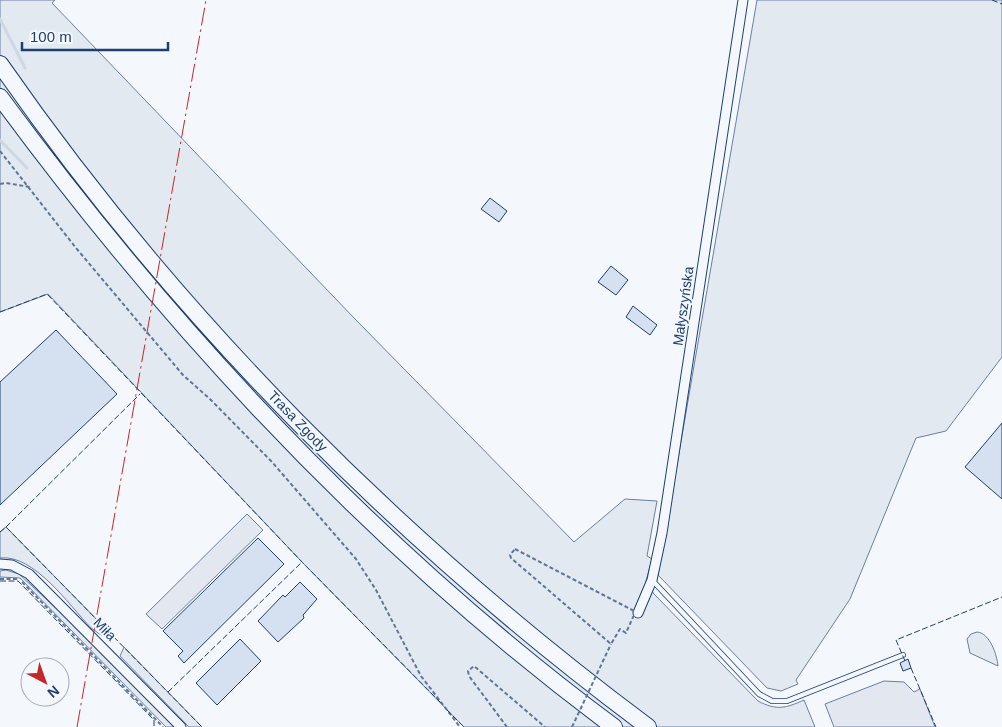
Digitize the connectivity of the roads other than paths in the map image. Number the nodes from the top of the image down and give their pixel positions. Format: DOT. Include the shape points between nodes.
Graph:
graph roads {
  1 [pos="743,0"];
  2 [pos="0,64"];
  3 [pos="0,97"];
  4 [pos="0,564"];
  5 [pos="652,580"];
  6 [pos="635,612"];
  7 [pos="903,655"];
  8 [pos="181,727"];
  9 [pos="614,727"];
  10 [pos="648,727"];
  1 -- 5 [label="street, Małyszyńska" via="681,417"];
  2 -- 10 [label="highway, Trasa Zgody" via="98,196 166,278 293,417 430,550 536,641"];
  3 -- 9 [label="highway, Trasa Zgody" via="145,284 279,432 457,601"];
  4 -- 8 [label="street, Miła" via="19,567 30,574"];
  5 -- 6 [label="street, Małyszyńska"];
  5 -- 7 [label="lane" via="759,694 772,701 788,701"];
}
